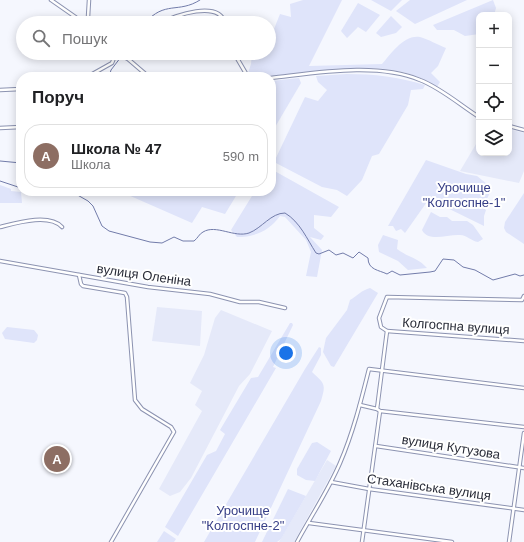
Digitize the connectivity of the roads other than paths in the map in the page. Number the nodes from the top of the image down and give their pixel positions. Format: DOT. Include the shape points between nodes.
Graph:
graph roads {
  1 [pos="51,0"];
  2 [pos="89,0"];
  3 [pos="74,16"];
  4 [pos="88,16"];
  5 [pos="175,16"];
  6 [pos="222,16"];
  7 [pos="113,60"];
  8 [pos="129,60"];
  9 [pos="238,60"];
  10 [pos="96,72"];
  11 [pos="143,72"];
  12 [pos="245,72"];
  13 [pos="276,78"];
  14 [pos="16,89"];
  15 [pos="0,90"];
  16 [pos="476,115"];
  17 [pos="16,127"];
  18 [pos="512,127"];
  19 [pos="0,128"];
  20 [pos="524,130"];
  21 [pos="0,227"];
  22 [pos="62,227"];
  23 [pos="0,261"];
  24 [pos="80,275"];
  25 [pos="524,296"];
  26 [pos="285,308"];
  27 [pos="387,331"];
  28 [pos="524,341"];
  29 [pos="382,371"];
  30 [pos="524,388"];
  31 [pos="360,406"];
  32 [pos="378,410"];
  33 [pos="524,427"];
  34 [pos="524,433"];
  35 [pos="376,446"];
  36 [pos="519,468"];
  37 [pos="524,468"];
  38 [pos="331,482"];
  39 [pos="369,489"];
  40 [pos="514,509"];
  41 [pos="524,510"];
  42 [pos="309,523"];
  43 [pos="364,531"];
  44 [pos="111,542"];
  45 [pos="297,542"];
  46 [pos="362,542"];
  47 [pos="452,542"];
  48 [pos="509,542"];
  1 -- 3 [label="street"];
  2 -- 4 [label="street"];
  5 -- 6 [label="street" via="207,11"];
  7 -- 10 [label="street"];
  8 -- 11 [label="street"];
  9 -- 12 [label="street"];
  13 -- 16 [label="street" via="345,71 396,73 427,83"];
  14 -- 15 [label="street"];
  17 -- 19 [label="street"];
  18 -- 20 [label="street"];
  21 -- 22 [label="street" via="22,221 49,220 59,223"];
  23 -- 24 [label="street, вулиця Оленіна"];
  24 -- 26 [label="street, вулиця Оленіна"];
  24 -- 44 [label="street" via="83,286 125,293 135,400 142,409 173,429 171,439"];
  25 -- 27 [label="street" via="522,300 387,297 379,318 381,327"];
  27 -- 28 [label="street, Колгоспна вулиця"];
  27 -- 29 [label="street"];
  29 -- 30 [label="street"];
  29 -- 31 [label="street" via="369,369"];
  29 -- 32 [label="street"];
  31 -- 32 [label="street"];
  31 -- 38 [label="street"];
  32 -- 33 [label="street"];
  32 -- 35 [label="street"];
  34 -- 36 [label="street"];
  35 -- 36 [label="street, вулиця Кутузова"];
  35 -- 39 [label="street"];
  36 -- 37 [label="street, вулиця Кутузова"];
  36 -- 40 [label="street"];
  38 -- 39 [label="street, Стаханівська вулиця"];
  38 -- 42 [label="street"];
  39 -- 40 [label="street, Стаханівська вулиця"];
  39 -- 43 [label="street"];
  40 -- 41 [label="street, Стаханівська вулиця"];
  40 -- 48 [label="street"];
  42 -- 43 [label="street"];
  42 -- 45 [label="street"];
  43 -- 46 [label="street"];
  43 -- 47 [label="street"];
}
